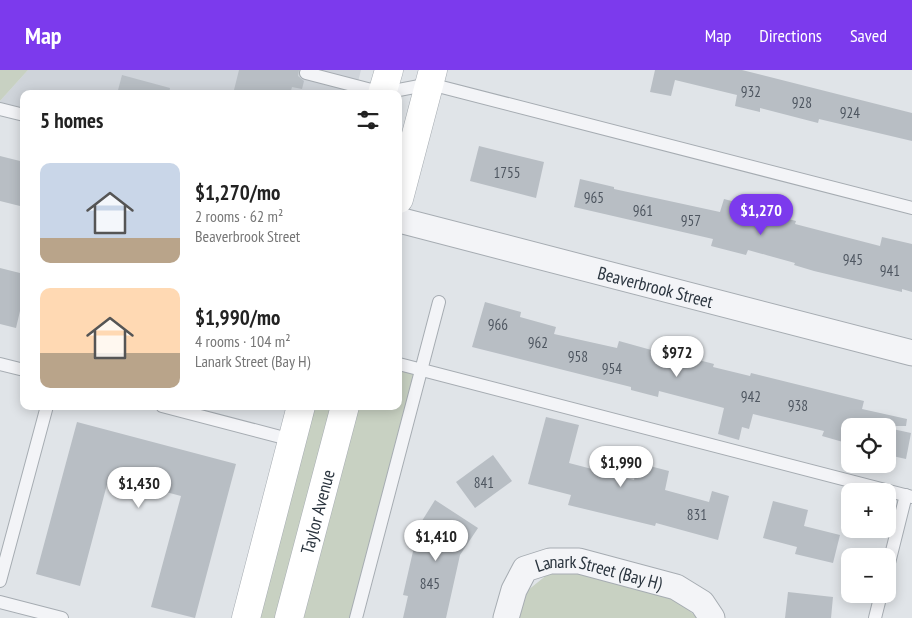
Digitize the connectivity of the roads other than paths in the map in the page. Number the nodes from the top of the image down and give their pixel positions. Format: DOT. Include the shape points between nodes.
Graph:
graph roads {
  1 [pos="389,70"];
  2 [pos="306,73"];
  3 [pos="432,77"];
  4 [pos="371,90"];
  5 [pos="383,90"];
  6 [pos="391,90"];
  7 [pos="0,109"];
  8 [pos="20,114"];
  9 [pos="402,189"];
  10 [pos="912,208"];
  11 [pos="402,221"];
  12 [pos="438,302"];
  13 [pos="912,353"];
  14 [pos="0,364"];
  15 [pos="402,365"];
  16 [pos="20,369"];
  17 [pos="420,370"];
  18 [pos="46,410"];
  19 [pos="177,410"];
  20 [pos="300,410"];
  21 [pos="343,410"];
  22 [pos="292,440"];
  23 [pos="909,496"];
  24 [pos="894,548"];
  25 [pos="0,580"];
  26 [pos="0,602"];
  27 [pos="878,603"];
  28 [pos="14,612"];
  29 [pos="62,618"];
  30 [pos="246,618"];
  31 [pos="289,618"];
  32 [pos="356,618"];
  33 [pos="506,618"];
  34 [pos="712,618"];
  35 [pos="874,618"];
  1 -- 5 [label="main road"];
  2 -- 4 [label="lane"];
  3 -- 6 [label="lane"];
  3 -- 9 [label="main road"];
  3 -- 10 [label="lane"];
  7 -- 8 [label="lane"];
  11 -- 13 [label="street, Beaverbrook Street"];
  12 -- 17 [label="lane"];
  14 -- 16 [label="lane"];
  15 -- 17 [label="lane"];
  17 -- 23 [label="lane"];
  17 -- 32 [label="lane"];
  18 -- 25 [label="lane"];
  19 -- 22 [label="lane"];
  20 -- 22 [label="main road"];
  21 -- 31 [label="main road, Taylor Avenue"];
  22 -- 30 [label="main road"];
  23 -- 24 [label="lane"];
  26 -- 28 [label="lane"];
  27 -- 35 [label="lane"];
  28 -- 29 [label="lane"];
  33 -- 34 [label="street, Lanark Street (Bay H)" via="514,590 525,569 550,561 579,561 676,587 702,603"];
}
